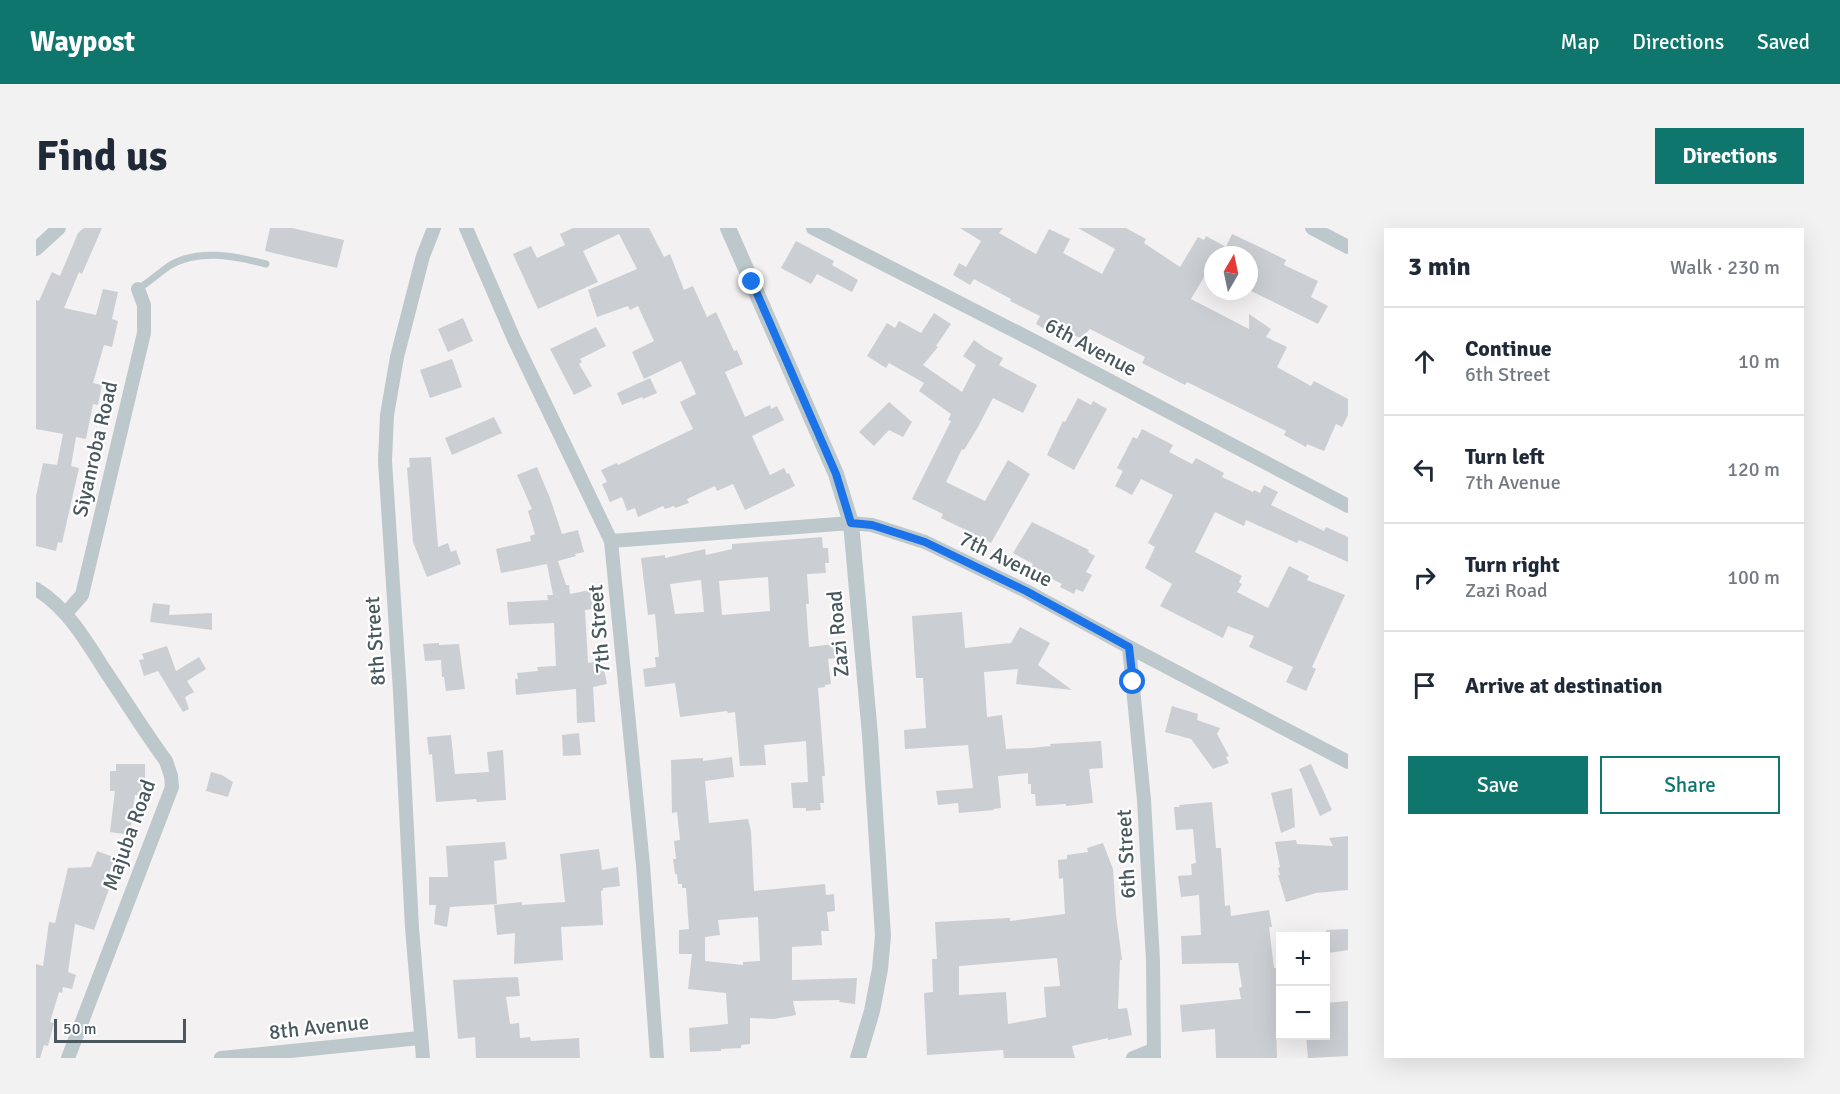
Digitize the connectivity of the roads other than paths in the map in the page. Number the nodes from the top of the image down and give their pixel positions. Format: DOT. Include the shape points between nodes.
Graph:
graph roads {
  1 [pos="59,228"];
  2 [pos="434,228"];
  3 [pos="466,228"];
  4 [pos="728,228"];
  5 [pos="813,228"];
  6 [pos="1312,228"];
  7 [pos="1348,247"];
  8 [pos="36,249"];
  9 [pos="266,264"];
  10 [pos="138,289"];
  11 [pos="1348,506"];
  12 [pos="851,523"];
  13 [pos="611,541"];
  14 [pos="36,589"];
  15 [pos="66,613"];
  16 [pos="1129,647"];
  17 [pos="1348,762"];
  18 [pos="420,1038"];
  19 [pos="1153,1054"];
  20 [pos="68,1058"];
  21 [pos="221,1058"];
  22 [pos="423,1058"];
  23 [pos="657,1058"];
  24 [pos="858,1058"];
  25 [pos="1133,1058"];
  1 -- 8 [label="street"];
  2 -- 18 [label="street, 8th Street" via="397,357 387,415 385,461"];
  3 -- 13 [label="street, 7th Street"];
  4 -- 12 [label="street, Zazi Road" via="836,474"];
  5 -- 11 [label="street, 6th Avenue"];
  6 -- 7 [label="street"];
  9 -- 10 [label="lane" via="238,257 187,258"];
  10 -- 15 [label="street, Siyanroba Road" via="144,305 144,333 82,595"];
  12 -- 13 [label="street, 7th Avenue"];
  12 -- 16 [label="street, 7th Avenue" via="872,525 925,542"];
  12 -- 24 [label="street, Zazi Road" via="883,936 872,1011"];
  13 -- 23 [label="street, 7th Street" via="643,866"];
  14 -- 15 [label="street, Majuba Road"];
  15 -- 20 [label="street, Majuba Road" via="166,761 172,787"];
  16 -- 17 [label="street, 7th Avenue"];
  16 -- 19 [label="street, 6th Street" via="1144,800 1153,961"];
  18 -- 21 [label="street, 8th Avenue"];
  18 -- 22 [label="street, 8th Street"];
  19 -- 25 [label="street"];
}
